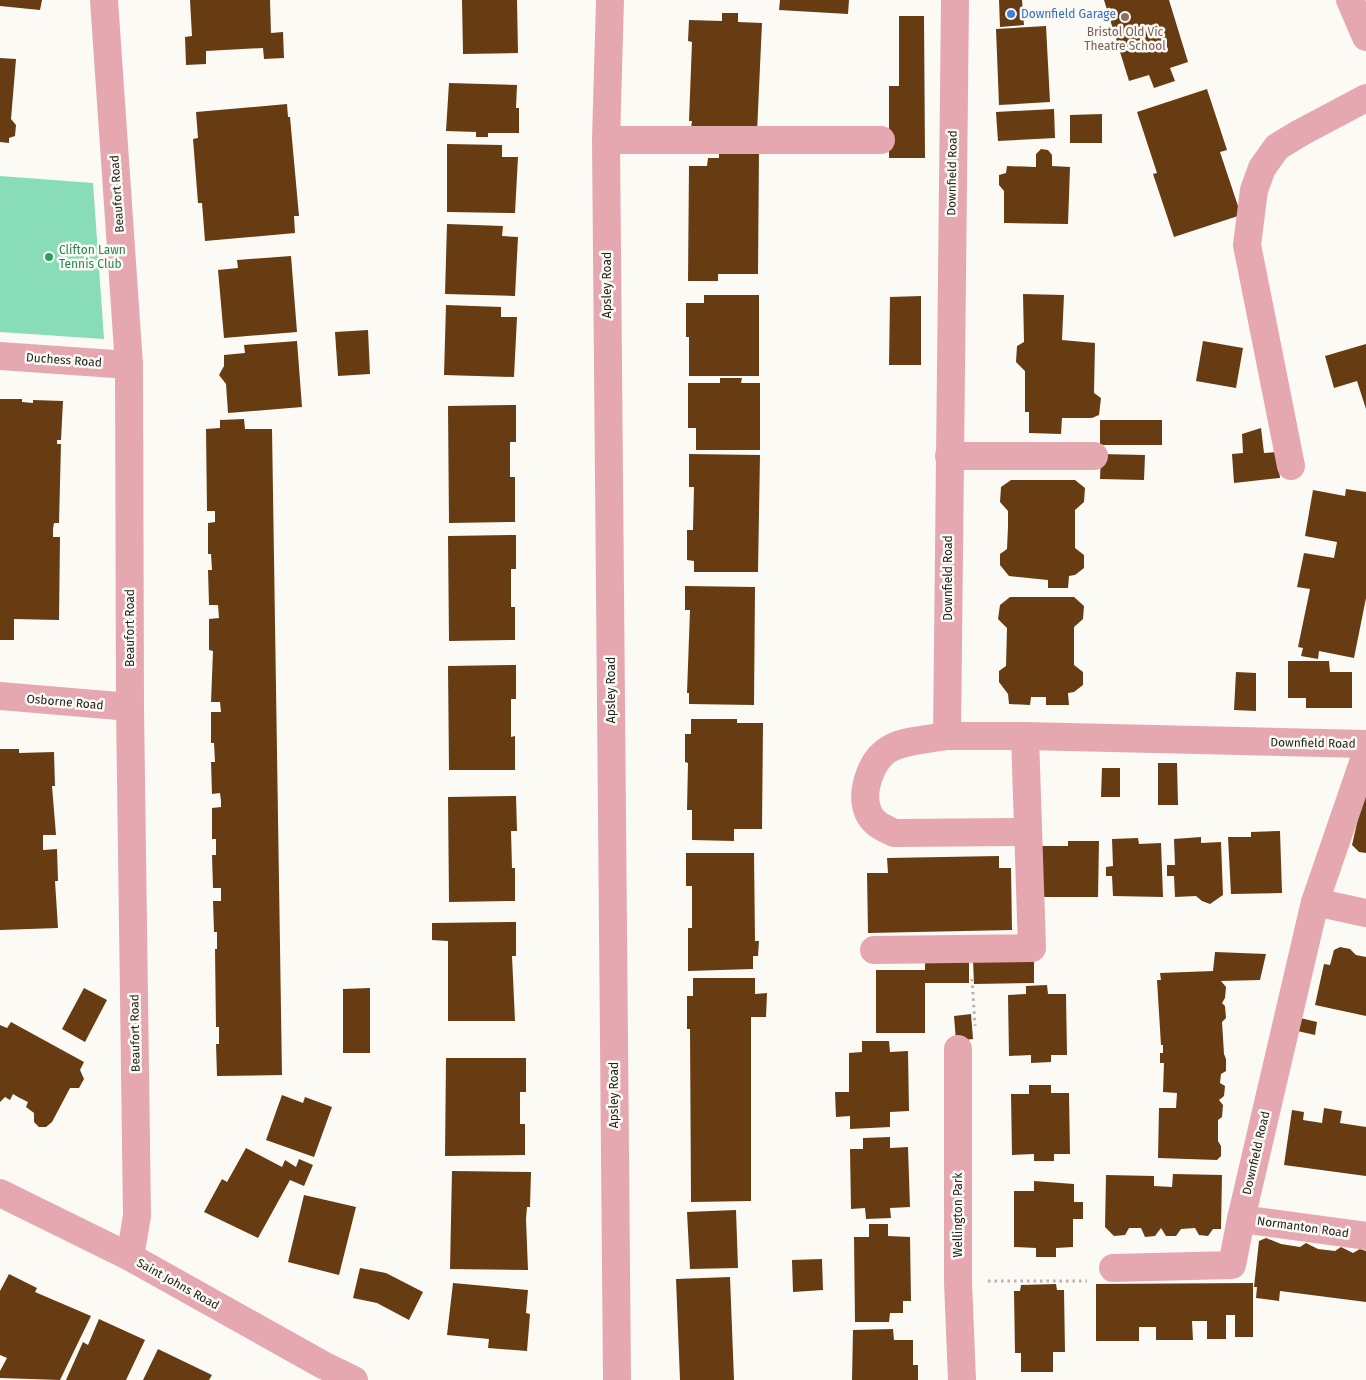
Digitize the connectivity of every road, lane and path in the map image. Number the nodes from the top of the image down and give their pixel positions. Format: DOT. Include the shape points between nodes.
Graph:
graph roads {
  1 [pos="104,0"];
  2 [pos="610,0"];
  3 [pos="955,0"];
  4 [pos="1356,5"];
  5 [pos="1366,37"];
  6 [pos="1366,98"];
  7 [pos="606,140"];
  8 [pos="881,140"];
  9 [pos="0,356"];
  10 [pos="129,364"];
  11 [pos="948,456"];
  12 [pos="1094,456"];
  13 [pos="1291,466"];
  14 [pos="0,696"];
  15 [pos="130,707"];
  16 [pos="947,736"];
  17 [pos="1025,736"];
  18 [pos="1366,744"];
  19 [pos="1366,754"];
  20 [pos="1028,832"];
  21 [pos="1315,902"];
  22 [pos="1366,913"];
  23 [pos="874,950"];
  24 [pos="958,1049"];
  25 [pos="0,1192"];
  26 [pos="1241,1219"];
  27 [pos="1366,1236"];
  28 [pos="130,1257"];
  29 [pos="1113,1268"];
  30 [pos="958,1282"];
  31 [pos="320,1373"];
  32 [pos="354,1380"];
  33 [pos="616,1380"];
  34 [pos="962,1380"];
  1 -- 10 [label="street, Beaufort Road"];
  2 -- 7 [label="street, Apsley Road"];
  3 -- 11 [label="street, Downfield Road"];
  4 -- 5 [label="street"];
  6 -- 13 [label="street" via="1278,148 1262,168 1253,197 1247,245"];
  7 -- 8 [label="street"];
  7 -- 33 [label="street, Apsley Road"];
  9 -- 10 [label="street, Duchess Road"];
  10 -- 15 [label="street, Beaufort Road"];
  11 -- 12 [label="street"];
  11 -- 16 [label="street, Downfield Road"];
  14 -- 15 [label="street, Osborne Road"];
  15 -- 28 [label="street, Beaufort Road" via="137,1216"];
  16 -- 17 [label="street, Downfield Road"];
  16 -- 20 [label="street" via="891,748 876,760 867,785 868,811 873,820 894,833"];
  17 -- 18 [label="street, Downfield Road"];
  17 -- 20 [label="street"];
  19 -- 21 [label="street, Downfield Road"];
  20 -- 23 [label="street" via="1032,948"];
  21 -- 22 [label="street"];
  21 -- 26 [label="street, Downfield Road"];
  24 -- 30 [label="street, Wellington Park"];
  25 -- 28 [label="street, Saint Johns Road"];
  26 -- 27 [label="street, Normanton Road"];
  26 -- 29 [label="street, Downfield Road" via="1232,1265"];
  28 -- 31 [label="street, Saint Johns Road"];
  29 -- 30 [label="path" via="1112,1281"];
  30 -- 34 [label="street, Wellington Park"];
  31 -- 32 [label="street, Saint Johns Road"];
}
